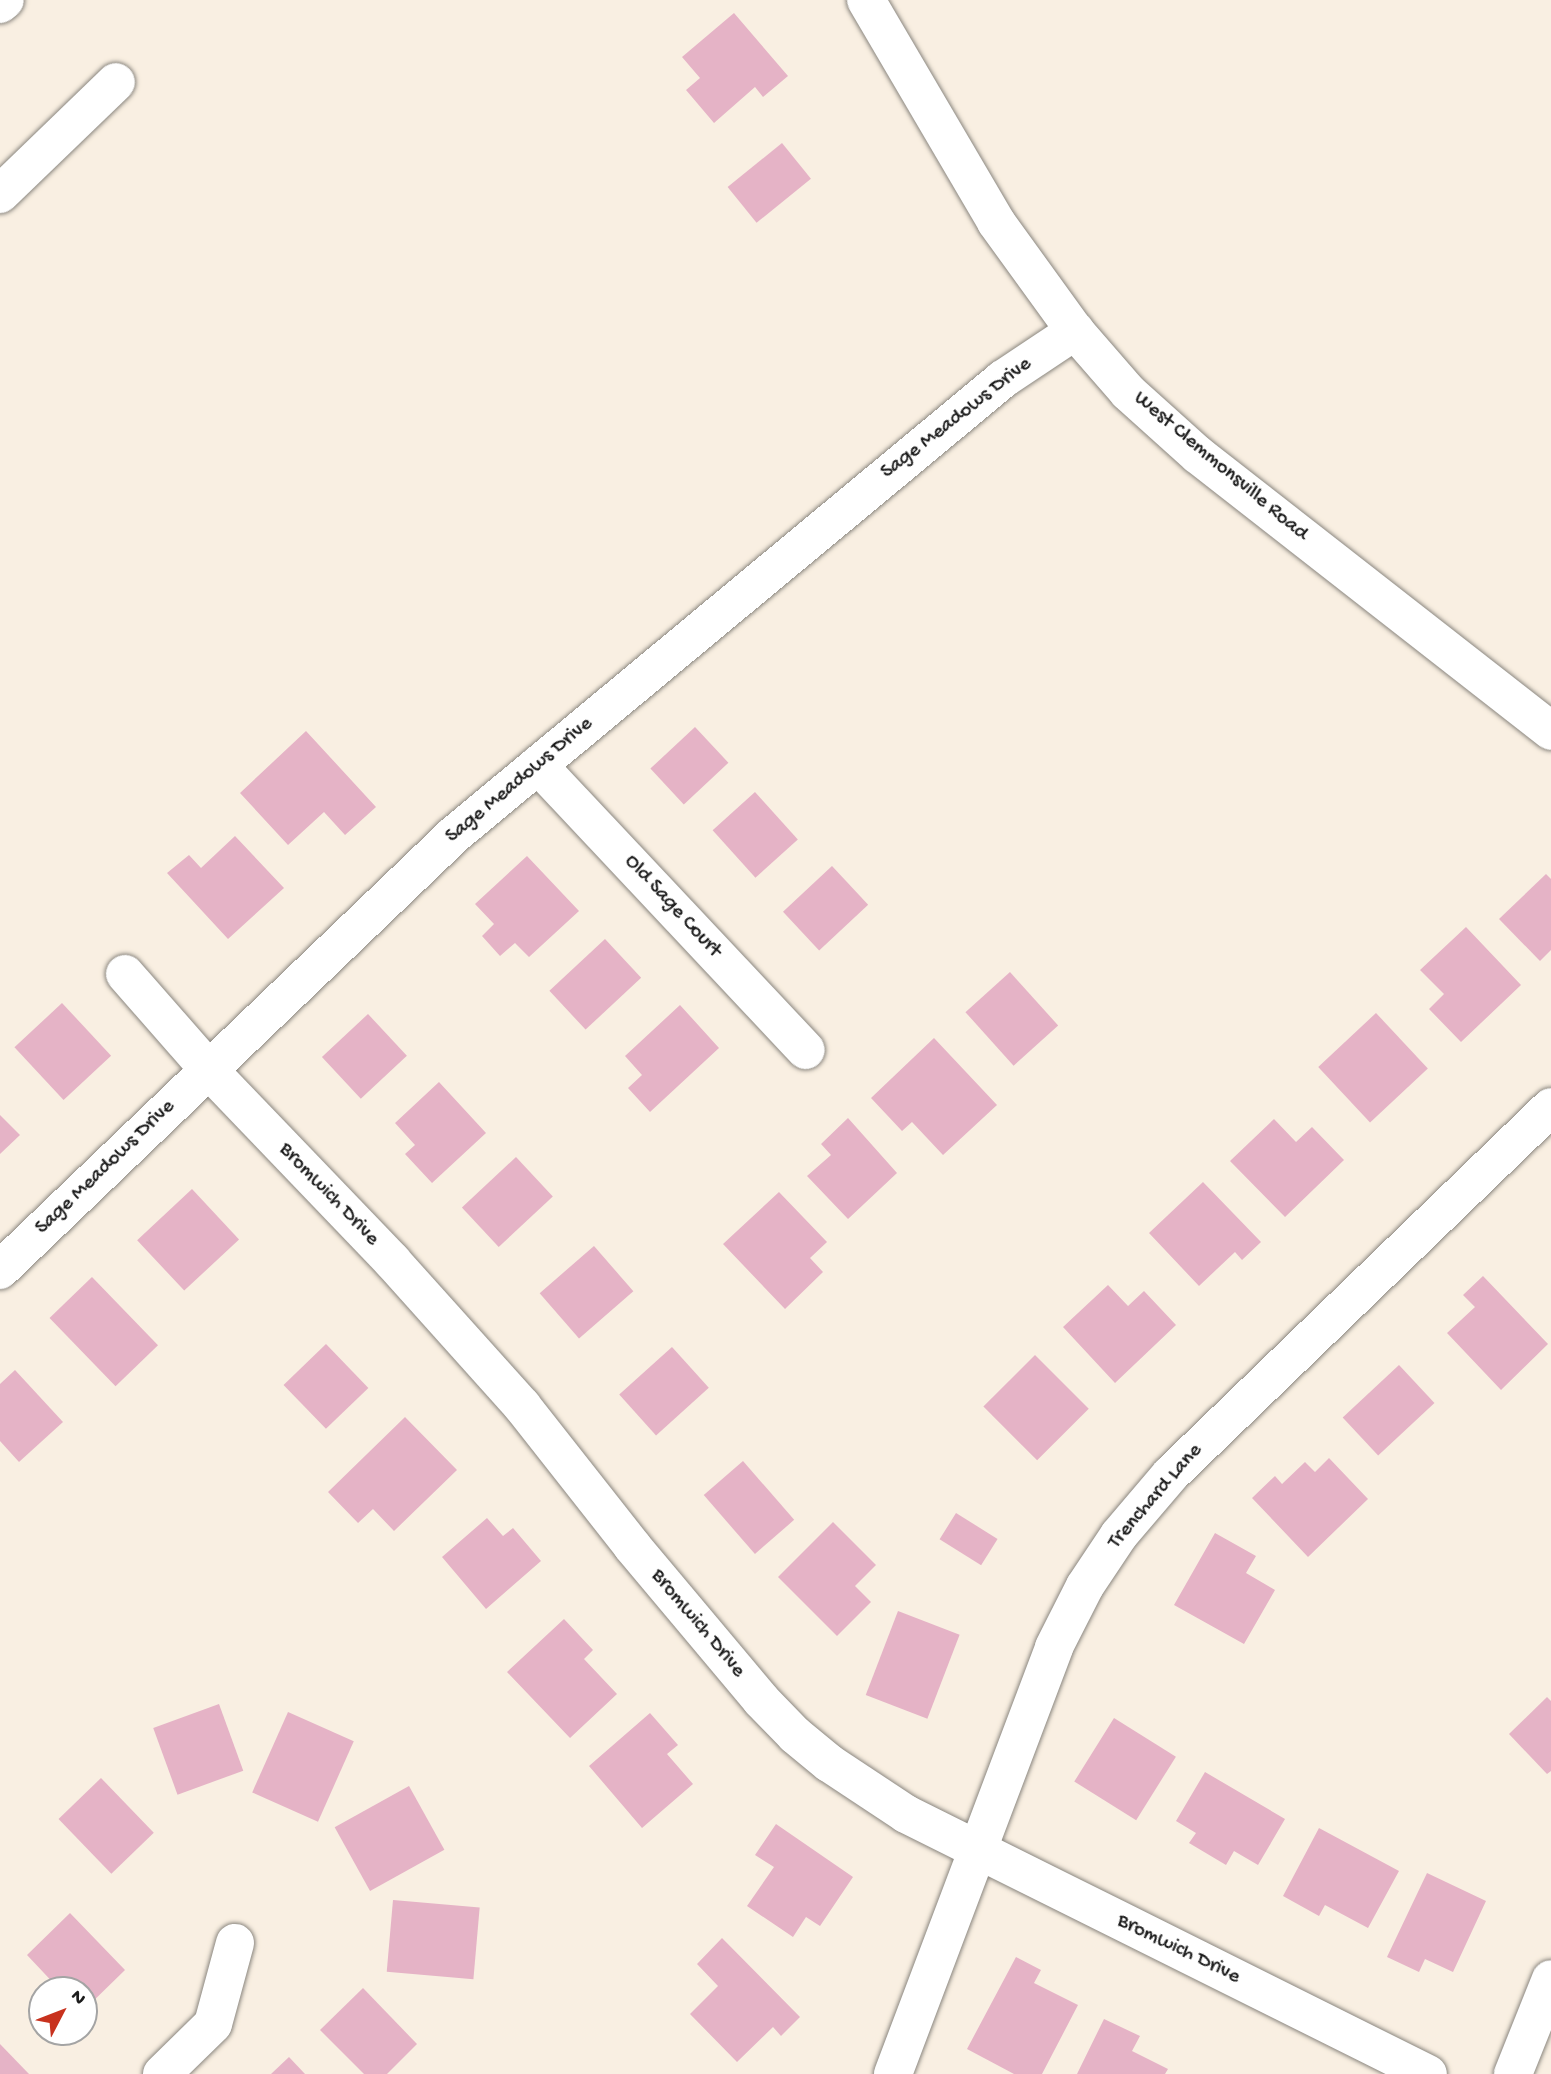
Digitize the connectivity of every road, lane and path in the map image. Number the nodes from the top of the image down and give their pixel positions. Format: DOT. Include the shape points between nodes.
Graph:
graph roads {
  1 [pos="5,0"];
  2 [pos="866,0"];
  3 [pos="0,4"];
  4 [pos="116,82"];
  5 [pos="0,194"];
  6 [pos="1075,331"];
  7 [pos="1551,731"];
  8 [pos="538,765"];
  9 [pos="125,974"];
  10 [pos="806,1050"];
  11 [pos="209,1069"];
  12 [pos="1551,1107"];
  13 [pos="0,1270"];
  14 [pos="979,1852"];
  15 [pos="235,1943"];
  16 [pos="1551,1979"];
  17 [pos="162,2074"];
  18 [pos="893,2074"];
  19 [pos="1428,2074"];
  20 [pos="1513,2074"];
  1 -- 3 [label="street"];
  2 -- 6 [label="street, West Clemmonsville Road" via="996,222"];
  4 -- 5 [label="street"];
  6 -- 7 [label="street, West Clemmonsville Road" via="1128,392 1198,455"];
  6 -- 8 [label="street, Sage Meadows Drive" via="1003,379"];
  8 -- 10 [label="street, Old Sage Court"];
  8 -- 11 [label="street, Sage Meadows Drive" via="455,834"];
  9 -- 11 [label="street, Bromwich Drive"];
  11 -- 13 [label="street, Sage Meadows Drive"];
  11 -- 14 [label="street, Bromwich Drive" via="522,1406 632,1546 786,1726 829,1763 906,1815"];
  12 -- 14 [label="street, Trenchard Lane" via="1171,1474 1119,1535 1085,1586 1054,1647"];
  14 -- 18 [label="street, Trenchard Lane"];
  14 -- 19 [label="street, Bromwich Drive"];
  15 -- 17 [label="street" via="213,2024"];
  16 -- 20 [label="street"];
}
